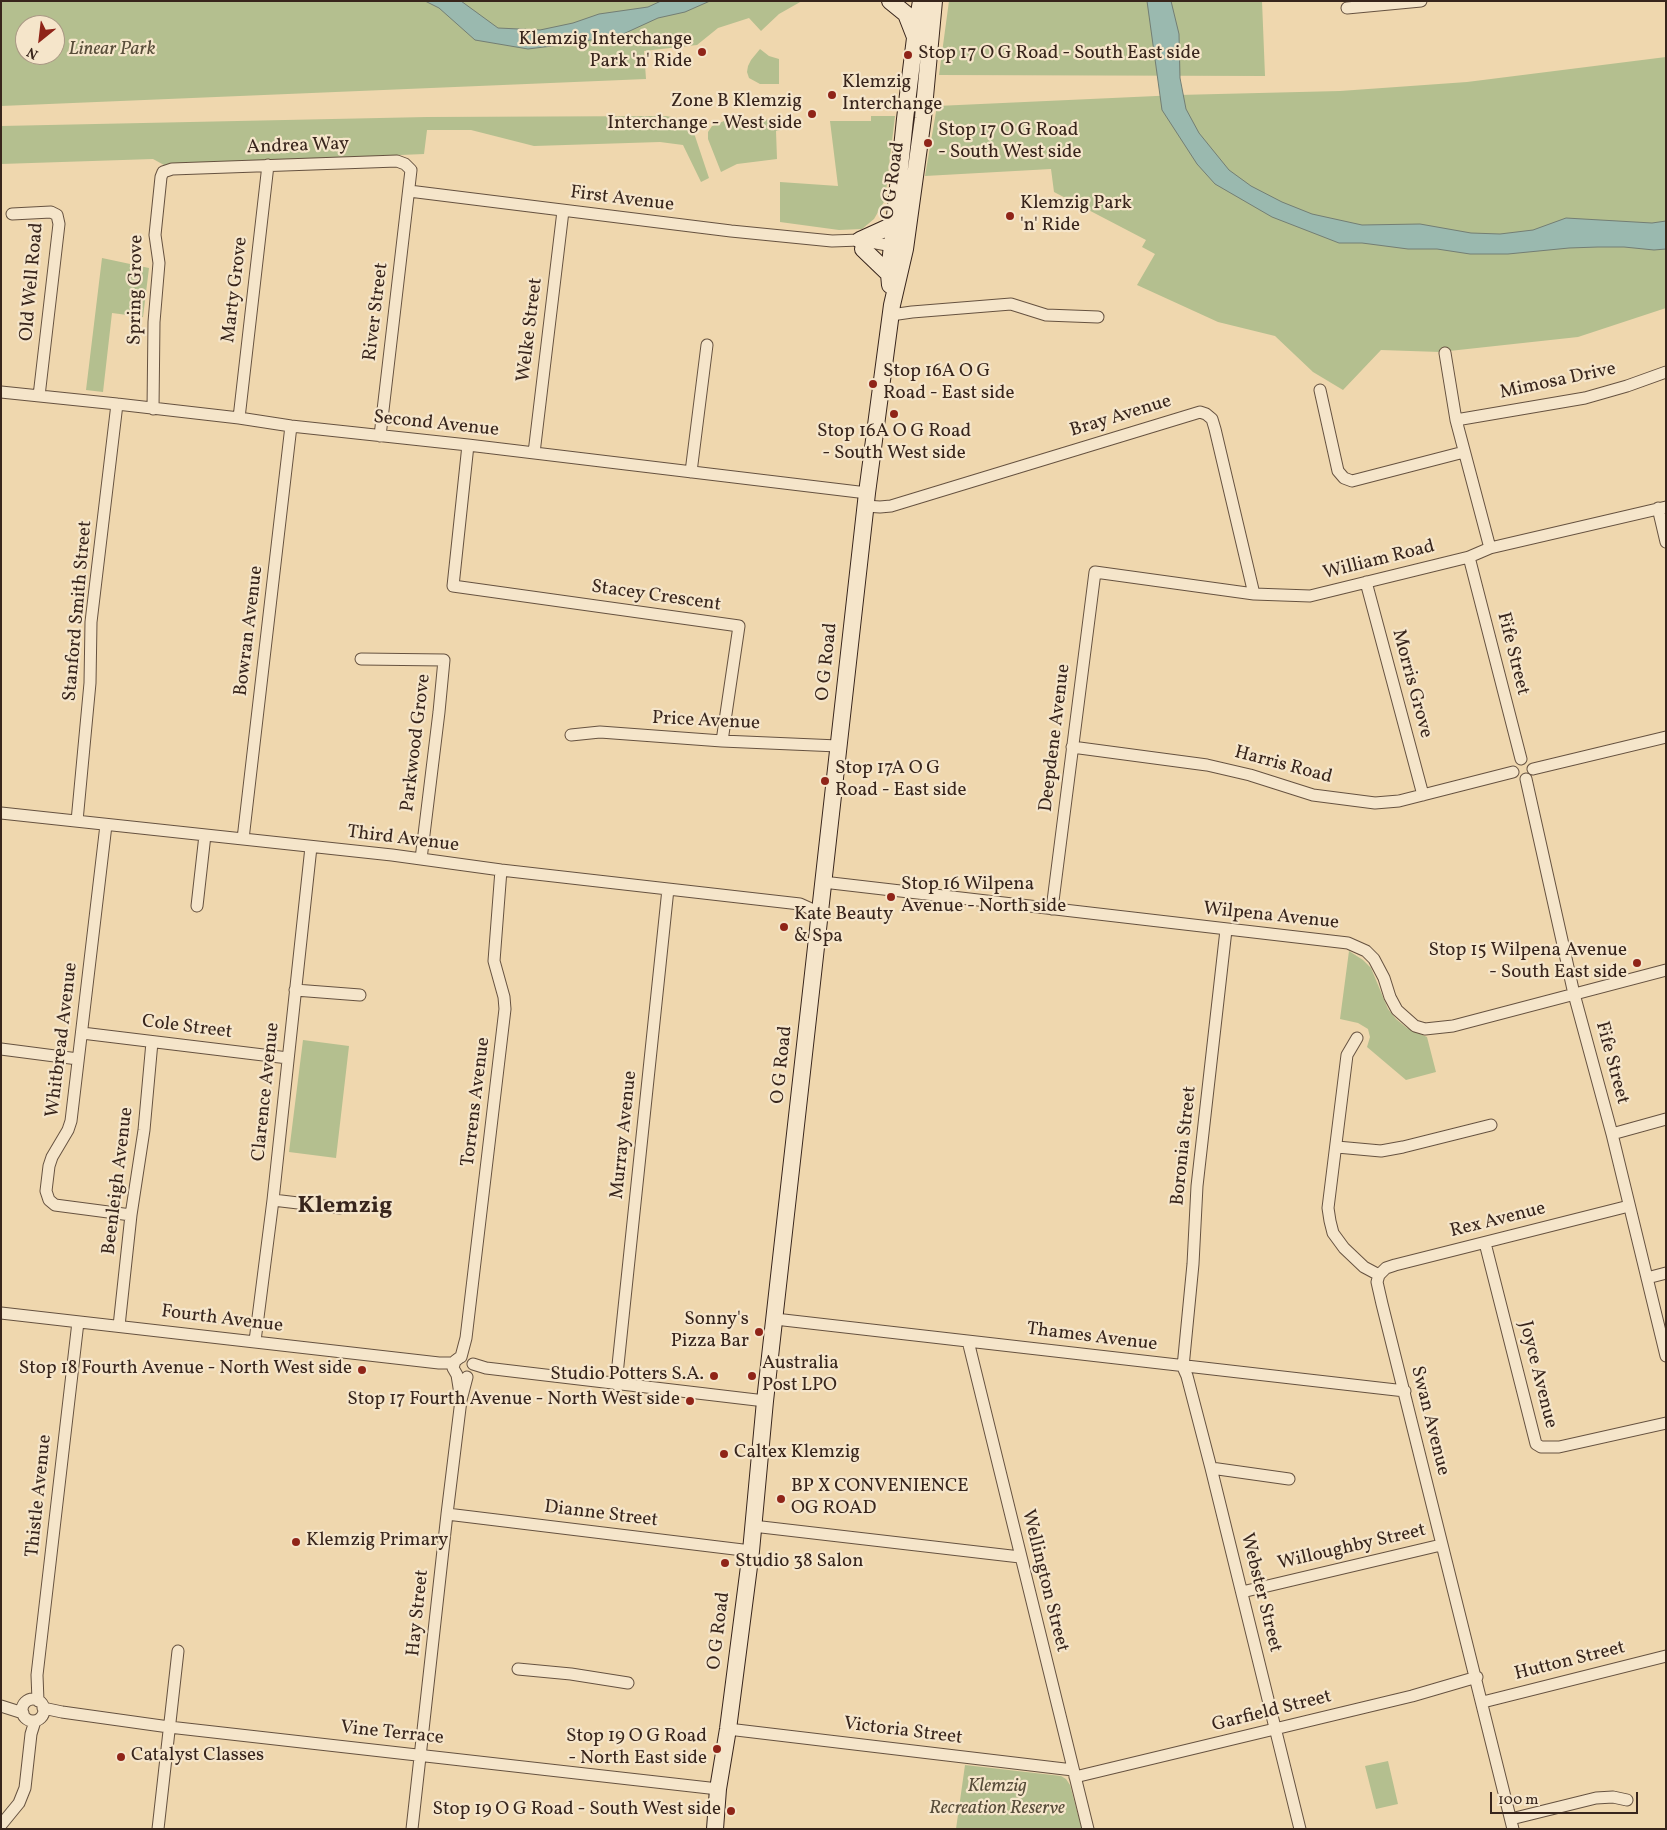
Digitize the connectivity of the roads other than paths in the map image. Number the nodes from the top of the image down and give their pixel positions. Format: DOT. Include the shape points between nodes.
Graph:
graph roads {
  1 [pos="890,1"];
  2 [pos="921,1"];
  3 [pos="934,1"];
  4 [pos="1421,1"];
  5 [pos="1394,2"];
  6 [pos="1347,8"];
  7 [pos="915,37"];
  8 [pos="268,166"];
  9 [pos="163,172"];
  10 [pos="409,192"];
  11 [pos="563,211"];
  12 [pos="12,214"];
  13 [pos="894,225"];
  14 [pos="861,244"];
  15 [pos="896,248"];
  16 [pos="889,274"];
  17 [pos="892,310"];
  18 [pos="1098,317"];
  19 [pos="707,345"];
  20 [pos="1445,353"];
  21 [pos="1666,372"];
  22 [pos="1320,390"];
  23 [pos="1,392"];
  24 [pos="39,396"];
  25 [pos="118,404"];
  26 [pos="153,409"];
  27 [pos="239,418"];
  28 [pos="1456,420"];
  29 [pos="291,426"];
  30 [pos="380,436"];
  31 [pos="468,445"];
  32 [pos="1464,452"];
  33 [pos="534,453"];
  34 [pos="691,472"];
  35 [pos="866,499"];
  36 [pos="1662,508"];
  37 [pos="1666,542"];
  38 [pos="1490,548"];
  39 [pos="1469,557"];
  40 [pos="1095,572"];
  41 [pos="1366,582"];
  42 [pos="1254,594"];
  43 [pos="361,659"];
  44 [pos="571,735"];
  45 [pos="1666,737"];
  46 [pos="722,741"];
  47 [pos="838,746"];
  48 [pos="1072,747"];
  49 [pos="1521,759"];
  50 [pos="1533,769"];
  51 [pos="1513,772"];
  52 [pos="1526,779"];
  53 [pos="1423,795"];
  54 [pos="1,813"];
  55 [pos="77,821"];
  56 [pos="106,825"];
  57 [pos="205,835"];
  58 [pos="243,839"];
  59 [pos="311,847"];
  60 [pos="421,859"];
  61 [pos="501,870"];
  62 [pos="668,889"];
  63 [pos="823,889"];
  64 [pos="800,904"];
  65 [pos="197,906"];
  66 [pos="1052,909"];
  67 [pos="820,913"];
  68 [pos="1226,930"];
  69 [pos="1666,970"];
  70 [pos="295,990"];
  71 [pos="1574,994"];
  72 [pos="360,995"];
  73 [pos="82,1033"];
  74 [pos="1357,1038"];
  75 [pos="152,1042"];
  76 [pos="1,1049"];
  77 [pos="288,1058"];
  78 [pos="78,1059"];
  79 [pos="1666,1119"];
  80 [pos="1491,1125"];
  81 [pos="1612,1134"];
  82 [pos="1337,1147"];
  83 [pos="273,1200"];
  84 [pos="1629,1206"];
  85 [pos="340,1208"];
  86 [pos="131,1215"];
  87 [pos="1485,1243"];
  88 [pos="1666,1273"];
  89 [pos="1379,1275"];
  90 [pos="1647,1278"];
  91 [pos="1,1313"];
  92 [pos="776,1319"];
  93 [pos="78,1322"];
  94 [pos="119,1326"];
  95 [pos="255,1341"];
  96 [pos="968,1341"];
  97 [pos="1666,1356"];
  98 [pos="463,1367"];
  99 [pos="1183,1367"];
  100 [pos="616,1384"];
  101 [pos="1405,1391"];
  102 [pos="765,1401"];
  103 [pos="1666,1423"];
  104 [pos="1211,1468"];
  105 [pos="1289,1479"];
  106 [pos="447,1514"];
  107 [pos="753,1526"];
  108 [pos="1441,1545"];
  109 [pos="751,1551"];
  110 [pos="1020,1557"];
  111 [pos="1242,1592"];
  112 [pos="178,1651"];
  113 [pos="1666,1656"];
  114 [pos="518,1669"];
  115 [pos="1476,1677"];
  116 [pos="628,1683"];
  117 [pos="1482,1702"];
  118 [pos="1,1705"];
  119 [pos="33,1710"];
  120 [pos="169,1727"];
  121 [pos="728,1729"];
  122 [pos="1275,1729"];
  123 [pos="421,1755"];
  124 [pos="1074,1774"];
  125 [pos="718,1789"];
  126 [pos="1627,1800"];
  127 [pos="1512,1824"];
  128 [pos="1,1825"];
  129 [pos="158,1829"];
  130 [pos="412,1829"];
  131 [pos="715,1829"];
  132 [pos="1088,1829"];
  133 [pos="1300,1829"];
  1 -- 7 [label="main road" via="906,14"];
  2 -- 7 [label="main road, O G Road"];
  3 -- 15 [label="main road, O G Road" via="923,118"];
  4 -- 5 [label="street"];
  5 -- 6 [label="street"];
  7 -- 13 [label="main road, O G Road"];
  8 -- 9 [label="street, Andrea Way" via="168,169"];
  8 -- 10 [label="street, Andrea Way" via="397,161 411,170"];
  8 -- 27 [label="street, Marty Grove"];
  9 -- 26 [label="street, Spring Grove" via="155,235 159,263 154,322"];
  10 -- 11 [label="street, First Avenue"];
  10 -- 30 [label="street, River Street"];
  11 -- 14 [label="street, First Avenue"];
  11 -- 33 [label="street, Welke Street"];
  12 -- 24 [label="street, Old Well Road" via="51,212 57,215 59,224"];
  13 -- 14 [label="main road"];
  13 -- 15 [label="main road, O G Road"];
  14 -- 15 [label="street, First Avenue"];
  14 -- 16 [label="main road"];
  15 -- 16 [label="main road, O G Road"];
  15 -- 17 [label="main road, O G Road"];
  16 -- 17 [label="main road, O G Road"];
  17 -- 18 [label="street" via="912,312 1011,304 1046,315"];
  17 -- 35 [label="main road, O G Road"];
  19 -- 34 [label="street"];
  20 -- 28 [label="street"];
  21 -- 28 [label="street, Mimosa Drive" via="1585,398"];
  22 -- 32 [label="street" via="1338,471 1344,478 1352,481"];
  23 -- 24 [label="street, Second Avenue"];
  24 -- 25 [label="street, Second Avenue"];
  25 -- 26 [label="street, Second Avenue"];
  25 -- 55 [label="street, Stanford Smith Street" via="91,622 90,683"];
  26 -- 27 [label="street, Second Avenue"];
  27 -- 29 [label="street, Second Avenue"];
  28 -- 32 [label="street"];
  29 -- 30 [label="street, Second Avenue"];
  29 -- 58 [label="street, Bowran Avenue"];
  30 -- 31 [label="street, Second Avenue"];
  31 -- 33 [label="street, Second Avenue"];
  31 -- 46 [label="street, Stacey Crescent" via="453,586 739,626"];
  32 -- 38 [label="street"];
  33 -- 34 [label="street, Second Avenue"];
  34 -- 35 [label="street, Second Avenue"];
  35 -- 42 [label="street, Bray Avenue" via="880,507 891,506 1200,412 1212,419 1215,429"];
  35 -- 47 [label="main road, O G Road"];
  36 -- 37 [label="street"];
  36 -- 38 [label="street, William Road"];
  38 -- 39 [label="street, William Road"];
  39 -- 41 [label="street, William Road"];
  39 -- 49 [label="street, Fife Street"];
  40 -- 42 [label="street, William Road"];
  40 -- 48 [label="street, Deepdene Avenue"];
  41 -- 42 [label="street, William Road" via="1310,596"];
  41 -- 53 [label="street, Morris Grove"];
  43 -- 60 [label="street, Parkwood Grove" via="444,660"];
  44 -- 46 [label="street, Price Avenue" via="600,732"];
  45 -- 50 [label="street"];
  46 -- 47 [label="street, Price Avenue"];
  47 -- 63 [label="main road, O G Road"];
  48 -- 53 [label="street, Harris Road" via="1206,765 1313,795 1387,803"];
  48 -- 66 [label="street, Deepdene Avenue"];
  49 -- 50 [label="street" via="1530,762"];
  49 -- 51 [label="street" via="1515,763"];
  50 -- 52 [label="street"];
  51 -- 52 [label="street" via="1516,777"];
  51 -- 53 [label="street, Harris Road"];
  52 -- 71 [label="street, Fife Street"];
  54 -- 55 [label="street, Third Avenue"];
  55 -- 56 [label="street, Third Avenue"];
  56 -- 57 [label="street, Third Avenue"];
  56 -- 73 [label="street, Whitbread Avenue"];
  57 -- 58 [label="street, Third Avenue"];
  57 -- 65 [label="street"];
  58 -- 59 [label="street, Third Avenue"];
  59 -- 60 [label="street, Third Avenue"];
  59 -- 70 [label="street, Clarence Avenue"];
  60 -- 61 [label="street, Third Avenue"];
  61 -- 62 [label="street, Third Avenue"];
  61 -- 98 [label="street, Torrens Avenue" via="494,962 505,1009"];
  62 -- 64 [label="street, Third Avenue"];
  62 -- 100 [label="street, Murray Avenue"];
  63 -- 64 [label="street, Third Avenue"];
  63 -- 66 [label="street, Wilpena Avenue"];
  63 -- 67 [label="main road, O G Road"];
  64 -- 67 [label="street, Third Avenue"];
  66 -- 68 [label="street, Wilpena Avenue"];
  67 -- 92 [label="main road, O G Road"];
  68 -- 71 [label="street, Wilpena Avenue" via="1358,946 1378,966 1397,1010 1415,1026 1425,1029 1453,1026"];
  68 -- 99 [label="street, Boronia Street" via="1197,1186"];
  69 -- 71 [label="street, Wilpena Avenue"];
  70 -- 72 [label="street"];
  70 -- 77 [label="street, Clarence Avenue"];
  71 -- 81 [label="street, Fife Street"];
  73 -- 75 [label="street, Cole Street"];
  73 -- 78 [label="street, Whitbread Avenue"];
  74 -- 82 [label="street" via="1347,1055"];
  75 -- 77 [label="street, Cole Street"];
  75 -- 86 [label="street, Beenleigh Avenue" via="144,1130"];
  76 -- 78 [label="street"];
  77 -- 83 [label="street, Clarence Avenue"];
  78 -- 86 [label="street, Whitbread Avenue" via="71,1121 49,1166 46,1191 49,1200 55,1205"];
  79 -- 81 [label="street"];
  80 -- 82 [label="street" via="1403,1148"];
  81 -- 84 [label="street, Fife Street"];
  82 -- 89 [label="street" via="1328,1208 1333,1233 1364,1267"];
  83 -- 85 [label="street"];
  83 -- 95 [label="street, Clarence Avenue"];
  84 -- 87 [label="street, Rex Avenue"];
  84 -- 90 [label="street, Fife Street"];
  86 -- 94 [label="street, Beenleigh Avenue"];
  87 -- 89 [label="street, Rex Avenue" via="1394,1265"];
  87 -- 103 [label="street, Joyce Avenue" via="1536,1444 1541,1448 1559,1447"];
  88 -- 90 [label="street"];
  89 -- 101 [label="street, Swan Avenue" via="1377,1282"];
  90 -- 97 [label="street, Fife Street"];
  91 -- 93 [label="street, Fourth Avenue"];
  92 -- 96 [label="street, Thames Avenue"];
  92 -- 102 [label="main road, O G Road"];
  93 -- 94 [label="street, Fourth Avenue"];
  93 -- 119 [label="street, Thistle Avenue"];
  94 -- 95 [label="street, Fourth Avenue"];
  95 -- 98 [label="street, Fourth Avenue"];
  96 -- 99 [label="street, Thames Avenue"];
  96 -- 110 [label="street, Wellington Street"];
  98 -- 100 [label="street, Fourth Avenue"];
  98 -- 106 [label="street, Hay Street" via="462,1400"];
  99 -- 101 [label="street, Thames Avenue"];
  99 -- 104 [label="street, Webster Street"];
  100 -- 102 [label="street, Fourth Avenue"];
  101 -- 108 [label="street, Swan Avenue"];
  102 -- 107 [label="main road, O G Road"];
  104 -- 105 [label="street"];
  104 -- 111 [label="street, Webster Street"];
  106 -- 109 [label="street, Dianne Street"];
  106 -- 123 [label="street, Hay Street"];
  107 -- 109 [label="main road, O G Road"];
  107 -- 110 [label="street"];
  108 -- 111 [label="street, Willoughby Street"];
  108 -- 115 [label="street, Swan Avenue"];
  109 -- 121 [label="main road, O G Road"];
  110 -- 124 [label="street, Wellington Street"];
  111 -- 122 [label="street, Webster Street"];
  112 -- 120 [label="street"];
  113 -- 117 [label="street, Hutton Street"];
  114 -- 116 [label="street"];
  115 -- 117 [label="street, Swan Avenue"];
  115 -- 122 [label="street, Garfield Street"];
  117 -- 127 [label="street, Swan Avenue"];
  118 -- 119 [label="street, Vine Terrace"];
  119 -- 120 [label="street, Vine Terrace"];
  119 -- 128 [label="street, Thistle Avenue" via="25,1788 20,1803"];
  120 -- 123 [label="street, Vine Terrace"];
  120 -- 129 [label="street"];
  121 -- 124 [label="street, Victoria Street"];
  121 -- 125 [label="main road, O G Road"];
  122 -- 124 [label="street, Garfield Street"];
  122 -- 133 [label="street, Webster Street"];
  123 -- 125 [label="street, Vine Terrace"];
  123 -- 130 [label="street, Hay Street"];
  124 -- 132 [label="street, Wellington Street"];
  125 -- 131 [label="main road, O G Road"];
  126 -- 127 [label="street" via="1596,1798"];
}
